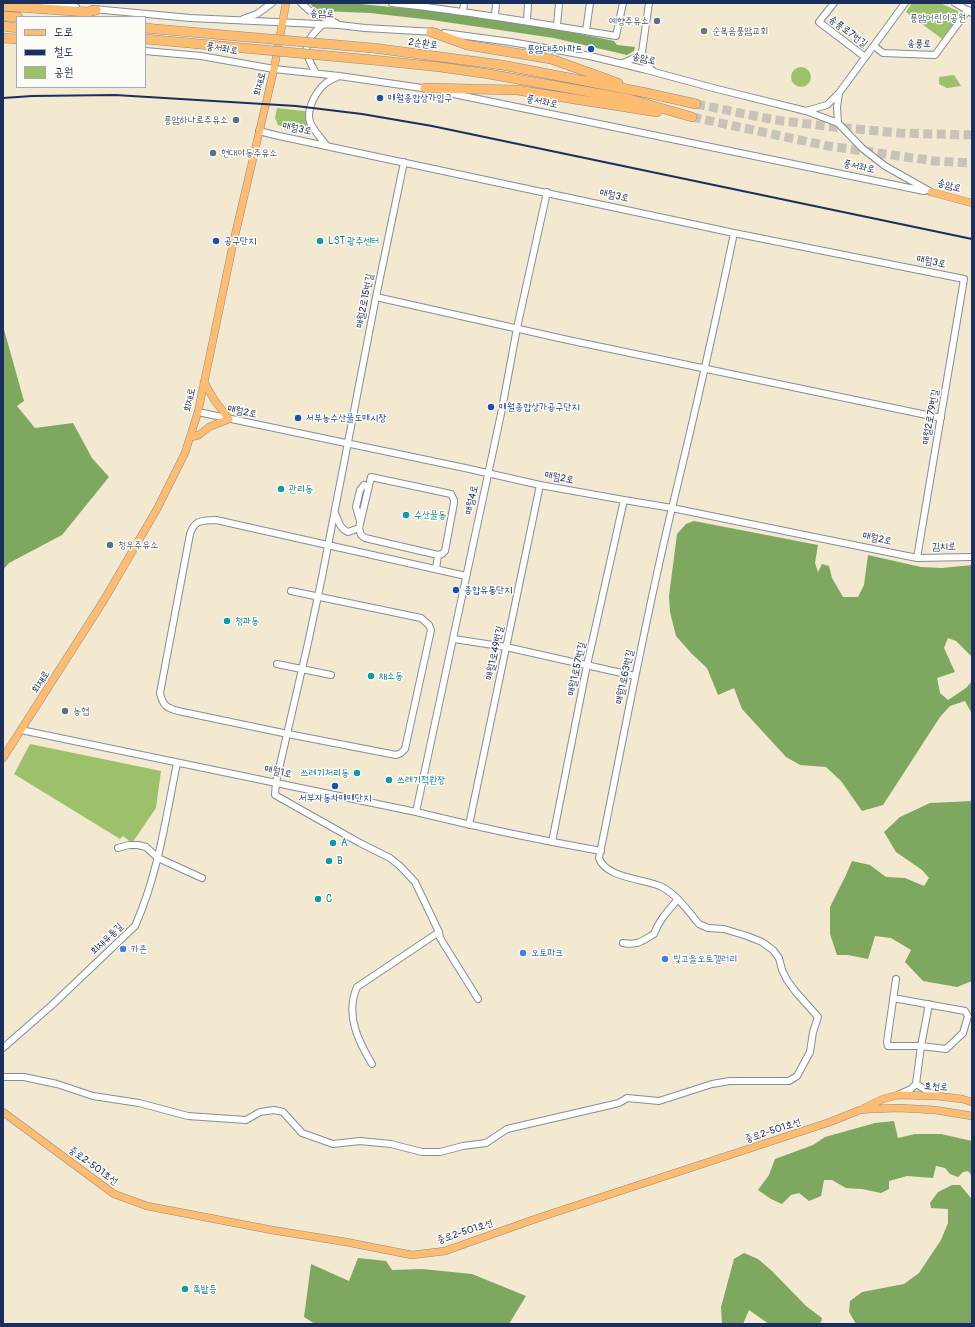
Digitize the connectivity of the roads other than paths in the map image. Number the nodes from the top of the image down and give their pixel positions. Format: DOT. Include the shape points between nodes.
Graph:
graph roads {
  1 [pos="44,3"];
  2 [pos="272,3"];
  3 [pos="286,3"];
  4 [pos="301,3"];
  5 [pos="392,3"];
  6 [pos="464,3"];
  7 [pos="496,3"];
  8 [pos="528,3"];
  9 [pos="559,3"];
  10 [pos="590,3"];
  11 [pos="623,3"];
  12 [pos="649,3"];
  13 [pos="834,3"];
  14 [pos="905,3"];
  15 [pos="955,3"];
  16 [pos="402,4"];
  17 [pos="433,5"];
  18 [pos="3,6"];
  19 [pos="96,10"];
  20 [pos="970,11"];
  21 [pos="463,12"];
  22 [pos="3,16"];
  23 [pos="495,16"];
  24 [pos="16,17"];
  25 [pos="239,20"];
  26 [pos="527,21"];
  27 [pos="282,23"];
  28 [pos="323,24"];
  29 [pos="339,25"];
  30 [pos="3,26"];
  31 [pos="557,26"];
  32 [pos="16,28"];
  33 [pos="146,28"];
  34 [pos="586,31"];
  35 [pos="431,32"];
  36 [pos="3,39"];
  37 [pos="146,39"];
  38 [pos="16,40"];
  39 [pos="874,46"];
  40 [pos="146,51"];
  41 [pos="642,52"];
  42 [pos="865,57"];
  43 [pos="622,64"];
  44 [pos="274,69"];
  45 [pos="654,72"];
  46 [pos="316,73"];
  47 [pos="339,76"];
  48 [pos="426,88"];
  49 [pos="648,94"];
  50 [pos="839,94"];
  51 [pos="696,104"];
  52 [pos="806,111"];
  53 [pos="838,123"];
  54 [pos="260,131"];
  55 [pos="326,145"];
  56 [pos="404,162"];
  57 [pos="547,192"];
  58 [pos="931,192"];
  59 [pos="972,203"];
  60 [pos="734,233"];
  61 [pos="964,279"];
  62 [pos="376,297"];
  63 [pos="517,328"];
  64 [pos="705,368"];
  65 [pos="204,382"];
  66 [pos="198,412"];
  67 [pos="941,418"];
  68 [pos="229,419"];
  69 [pos="191,437"];
  70 [pos="347,443"];
  71 [pos="488,474"];
  72 [pos="364,485"];
  73 [pos="540,485"];
  74 [pos="624,500"];
  75 [pos="672,508"];
  76 [pos="334,512"];
  77 [pos="359,525"];
  78 [pos="328,546"];
  79 [pos="438,555"];
  80 [pos="972,557"];
  81 [pos="917,558"];
  82 [pos="436,569"];
  83 [pos="466,576"];
  84 [pos="291,591"];
  85 [pos="318,596"];
  86 [pos="454,639"];
  87 [pos="506,647"];
  88 [pos="277,664"];
  89 [pos="588,665"];
  90 [pos="302,669"];
  91 [pos="331,675"];
  92 [pos="635,676"];
  93 [pos="21,730"];
  94 [pos="288,734"];
  95 [pos="3,758"];
  96 [pos="177,763"];
  97 [pos="276,782"];
  98 [pos="416,812"];
  99 [pos="469,825"];
  100 [pos="552,842"];
  101 [pos="118,848"];
  102 [pos="601,851"];
  103 [pos="158,858"];
  104 [pos="202,878"];
  105 [pos="678,899"];
  106 [pos="439,932"];
  107 [pos="623,943"];
  108 [pos="896,979"];
  109 [pos="893,998"];
  110 [pos="478,999"];
  111 [pos="929,1004"];
  112 [pos="921,1046"];
  113 [pos="3,1048"];
  114 [pos="372,1064"];
  115 [pos="3,1077"];
  116 [pos="916,1084"];
  117 [pos="898,1095"];
  118 [pos="937,1096"];
  119 [pos="972,1102"];
  120 [pos="860,1110"];
  121 [pos="3,1112"];
  122 [pos="972,1116"];
  1 -- 19 [label="street, 송암로"];
  2 -- 25 [label="street" via="257,14"];
  3 -- 27 [label="main road, 회재로"];
  4 -- 29 [label="street" via="310,11"];
  5 -- 16 [label="street"];
  6 -- 21 [label="street"];
  7 -- 23 [label="street"];
  8 -- 26 [label="street"];
  9 -- 31 [label="street"];
  10 -- 34 [label="street"];
  11 -- 34 [label="street" via="616,36"];
  12 -- 41 [label="street"];
  13 -- 42 [label="street, 송풍로7번길" via="819,22"];
  14 -- 39 [label="street"];
  15 -- 20 [label="street"];
  16 -- 17 [label="street"];
  17 -- 21 [label="street"];
  18 -- 19 [label="highway" via="87,12"];
  19 -- 25 [label="street, 송암로"];
  20 -- 39 [label="street, 송풍로" via="934,55 883,53"];
  21 -- 23 [label="street"];
  22 -- 24 [label="highway"];
  23 -- 26 [label="street"];
  25 -- 27 [label="street, 송암로"];
  26 -- 31 [label="street"];
  27 -- 28 [label="street, 송암로"];
  27 -- 44 [label="main road, 회재로"];
  28 -- 29 [label="street, 송암로"];
  28 -- 46 [label="street" via="309,38 307,47 307,58"];
  29 -- 35 [label="street, 송암로"];
  30 -- 32 [label="highway"];
  31 -- 34 [label="street"];
  33 -- 49 [label="highway, 2순환로, bridge" via="373,48 502,65"];
  35 -- 43 [label="street, 송암로" via="511,42"];
  35 -- 49 [label="highway" via="467,45 551,59"];
  36 -- 38 [label="highway"];
  37 -- 48 [label="highway, 2순환로, bridge" via="440,67 629,100 692,117 517,90"];
  39 -- 42 [label="street"];
  40 -- 44 [label="street, 풍서좌로" via="201,56"];
  41 -- 43 [label="street"];
  41 -- 45 [label="street" via="646,64"];
  42 -- 50 [label="street"];
  43 -- 45 [label="street, 송암로"];
  44 -- 46 [label="street, 풍서좌로"];
  44 -- 54 [label="main road, 회재로"];
  45 -- 52 [label="street, 송암로"];
  46 -- 47 [label="street, 풍서좌로"];
  47 -- 48 [label="street, 풍서좌로"];
  47 -- 55 [label="street" via="326,83 316,94 310,111 311,122"];
  48 -- 58 [label="street, 풍서좌로"];
  49 -- 51 [label="highway, 2순환로"];
  50 -- 52 [label="street" via="827,105"];
  50 -- 53 [label="street"];
  52 -- 53 [label="street, 송암로"];
  53 -- 58 [label="street, 송암로" via="862,148 885,166"];
  54 -- 55 [label="street, 매월3로"];
  54 -- 65 [label="main road, 회재로"];
  55 -- 56 [label="street, 매월3로"];
  56 -- 57 [label="street, 매월3로"];
  56 -- 62 [label="street, 매월2로15번길"];
  57 -- 60 [label="street, 매월3로"];
  57 -- 63 [label="street, 매월4로"];
  58 -- 59 [label="main road, 송암로"];
  60 -- 61 [label="street, 매월3로"];
  60 -- 64 [label="street, 매월1로63번길"];
  61 -- 67 [label="street, 매월2로79번길"];
  62 -- 63 [label="street"];
  62 -- 70 [label="street, 매월2로15번길"];
  63 -- 64 [label="street"];
  63 -- 71 [label="street, 매월4로"];
  64 -- 67 [label="street"];
  64 -- 75 [label="street, 매월1로63번길"];
  65 -- 66 [label="main road, 회재로"];
  65 -- 68 [label="main road"];
  66 -- 68 [label="street, 매월2로"];
  66 -- 69 [label="main road, 회재로"];
  67 -- 81 [label="street, 매월2로79번길"];
  68 -- 69 [label="main road"];
  68 -- 70 [label="street, 매월2로"];
  69 -- 93 [label="main road, 회재로" via="154,515 104,600"];
  70 -- 71 [label="street, 매월2로"];
  70 -- 76 [label="street, 매월2로15번길"];
  71 -- 73 [label="street, 매월2로"];
  71 -- 83 [label="street, 매월4로"];
  72 -- 77 [label="street" via="360,490 356,507"];
  73 -- 74 [label="street, 매월2로"];
  73 -- 87 [label="street, 매월1로49번길"];
  74 -- 75 [label="street, 매월2로"];
  74 -- 89 [label="street, 매월1로57번길"];
  75 -- 81 [label="street, 매월2로"];
  75 -- 92 [label="street, 매월1로63번길"];
  76 -- 77 [label="street" via="340,527 344,530 348,532"];
  76 -- 78 [label="street, 매월2로15번길"];
  77 -- 79 [label="street" via="361,536 365,538"];
  77 -- 79 [label="street" via="371,477 451,494 454,503 445,551"];
  78 -- 82 [label="street"];
  78 -- 85 [label="street, 매월2로15번길"];
  78 -- 94 [label="street" via="216,520 196,523 190,534 162,681 162,700 168,708 178,711"];
  79 -- 82 [label="street"];
  80 -- 81 [label="street, 김치로"];
  82 -- 83 [label="street"];
  83 -- 86 [label="street, 매월4로"];
  84 -- 85 [label="street"];
  85 -- 90 [label="street, 매월2로15번길"];
  85 -- 94 [label="street" via="421,618 431,630 405,749 401,753 396,755"];
  86 -- 87 [label="street"];
  86 -- 98 [label="street, 매월4로"];
  87 -- 89 [label="street"];
  87 -- 99 [label="street, 매월1로49번길"];
  88 -- 90 [label="street"];
  89 -- 92 [label="street"];
  89 -- 100 [label="street, 매월1로57번길"];
  90 -- 91 [label="street"];
  90 -- 94 [label="street, 매월2로15번길"];
  92 -- 102 [label="street, 매월1로63번길"];
  93 -- 95 [label="main road, 회재로"];
  93 -- 96 [label="street, 매월1로"];
  94 -- 97 [label="street, 매월2로15번길"];
  96 -- 97 [label="street, 매월1로"];
  96 -- 103 [label="street, 회재유통길"];
  97 -- 98 [label="street, 매월1로"];
  97 -- 106 [label="street" via="275,796 390,858 400,866 415,882"];
  98 -- 99 [label="street, 매월1로"];
  99 -- 100 [label="street, 매월1로"];
  100 -- 102 [label="street, 매월1로"];
  101 -- 103 [label="street" via="138,845 146,847"];
  102 -- 105 [label="street" via="602,865 614,873 662,888"];
  103 -- 104 [label="street"];
  103 -- 113 [label="street, 회재유통길" via="142,910 129,932"];
  105 -- 107 [label="street" via="658,923 654,934 637,944"];
  105 -- 115 [label="street" via="699,924 724,929 762,942 779,958 787,980 818,1017 810,1052 797,1076 789,1081 730,1081 712,1084 659,1101 627,1098 619,1103 506,1129 486,1143 440,1152 422,1152 391,1144 360,1141 333,1144 302,1133 283,1112 274,1110 260,1112 246,1120 188,1116 139,1103 93,1096 57,1084 24,1077"];
  106 -- 110 [label="street" via="440,938"];
  106 -- 114 [label="street" via="357,987 352,1004 354,1025"];
  108 -- 109 [label="street"];
  109 -- 111 [label="street"];
  109 -- 112 [label="street" via="888,1046"];
  111 -- 112 [label="street"];
  111 -- 112 [label="street" via="965,1011 968,1016 963,1033 946,1049"];
  112 -- 116 [label="street"];
  116 -- 117 [label="street"];
  116 -- 118 [label="street"];
  117 -- 118 [label="main road, 효천로"];
  117 -- 120 [label="main road, 효천로"];
  118 -- 119 [label="main road, 효천로"];
  120 -- 121 [label="main road, 중로2-501호선" via="445,1251 412,1255 147,1206 114,1194"];
  120 -- 122 [label="main road, 중로2-501호선" via="899,1108 936,1110"];
}
